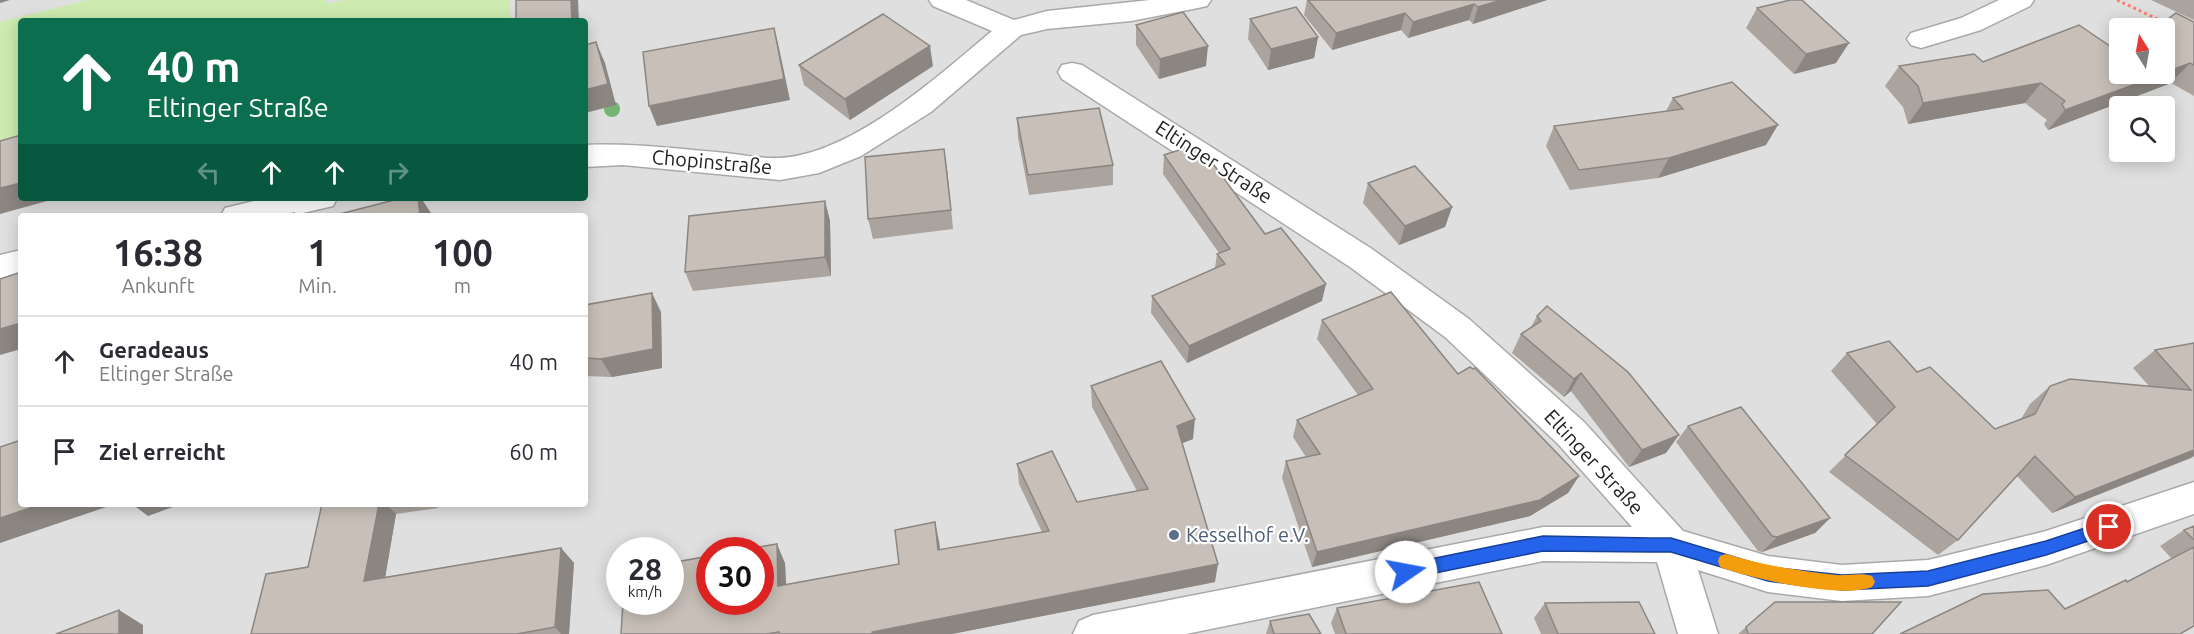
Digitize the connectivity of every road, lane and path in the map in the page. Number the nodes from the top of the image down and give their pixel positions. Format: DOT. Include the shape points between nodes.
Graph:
graph roads {
  1 [pos="942,0"];
  2 [pos="1198,0"];
  3 [pos="2022,0"];
  4 [pos="2117,0"];
  5 [pos="2156,18"];
  6 [pos="1012,29"];
  7 [pos="1921,39"];
  8 [pos="1072,72"];
  9 [pos="588,156"];
  10 [pos="308,201"];
  11 [pos="250,213"];
  12 [pos="18,263"];
  13 [pos="0,267"];
  14 [pos="2194,498"];
  15 [pos="1671,545"];
  16 [pos="1093,634"];
  17 [pos="1698,634"];
  1 -- 6 [label="street"];
  2 -- 6 [label="street" via="1131,12 1047,20"];
  3 -- 7 [label="street" via="1971,24"];
  4 -- 5 [label="path"];
  6 -- 9 [label="street, Chopinstraße" via="921,105 851,149 819,162 780,169 623,154"];
  8 -- 15 [label="street, Eltinger Straße" via="1361,258 1457,328 1571,433"];
  10 -- 11 [label="street"];
  12 -- 13 [label="street"];
  14 -- 15 [label="street" via="2046,548 1928,578 1842,583 1768,574"];
  15 -- 16 [label="street" via="1543,544"];
  15 -- 17 [label="street"];
}
